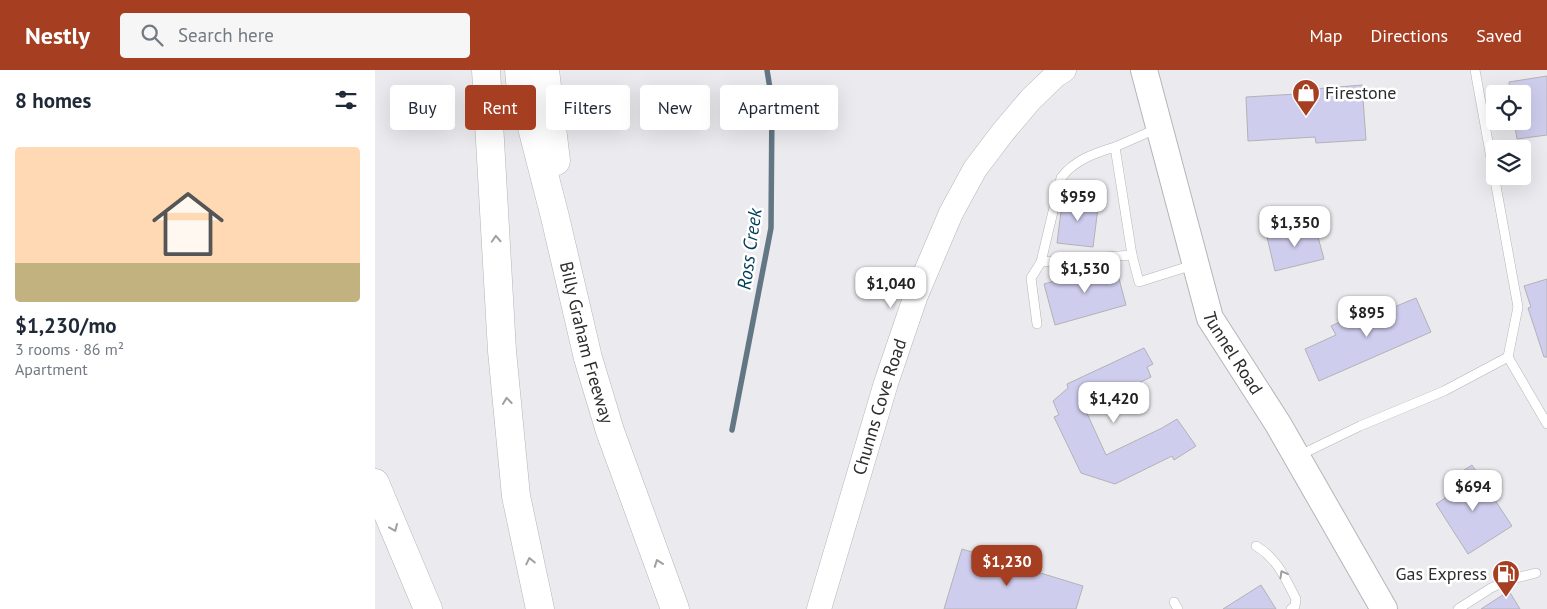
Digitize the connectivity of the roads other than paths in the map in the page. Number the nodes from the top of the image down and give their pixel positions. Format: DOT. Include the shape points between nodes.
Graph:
graph roads {
  1 [pos="485,70"];
  2 [pos="519,70"];
  3 [pos="545,70"];
  4 [pos="1064,70"];
  5 [pos="1144,70"];
  6 [pos="1475,70"];
  7 [pos="1159,127"];
  8 [pos="1115,146"];
  9 [pos="555,217"];
  10 [pos="1132,255"];
  11 [pos="1041,262"];
  12 [pos="1196,264"];
  13 [pos="1037,324"];
  14 [pos="1508,357"];
  15 [pos="1547,424"];
  16 [pos="1297,457"];
  17 [pos="375,483"];
  18 [pos="1256,546"];
  19 [pos="1536,573"];
  20 [pos="428,609"];
  21 [pos="540,609"];
  22 [pos="675,609"];
  23 [pos="819,609"];
  24 [pos="1291,609"];
  25 [pos="1383,609"];
  26 [pos="1458,609"];
  21 -- 1 [label="highway, one-way" via="515,486 502,351"];
  2 -- 9 [label="highway, Billy Graham Freeway"];
  3 -- 9 [label="highway" via="558,178"];
  4 -- 23 [label="main road, Chunns Cove Road" via="1031,99 1003,132 975,169 951,213 916,295 886,383"];
  5 -- 7 [label="main road, Tunnel Road"];
  6 -- 14 [label="lane" via="1518,307"];
  7 -- 8 [label="lane"];
  7 -- 12 [label="main road, Tunnel Road"];
  8 -- 10 [label="lane"];
  8 -- 11 [label="lane" via="1092,154 1066,170 1061,178"];
  22 -- 9 [label="highway, Billy Graham Freeway, one-way" via="599,394"];
  10 -- 11 [label="lane"];
  10 -- 12 [label="lane" via="1139,282"];
  11 -- 13 [label="lane" via="1031,278"];
  12 -- 16 [label="main road, Tunnel Road" via="1211,318"];
  14 -- 15 [label="lane"];
  14 -- 16 [label="lane" via="1444,391"];
  16 -- 25 [label="main road, Tunnel Road"];
  17 -- 20 [label="highway, one-way"];
  24 -- 18 [label="lane, one-way" via="1296,599 1292,591 1275,562"];
  19 -- 26 [label="lane" via="1508,580"];
}
